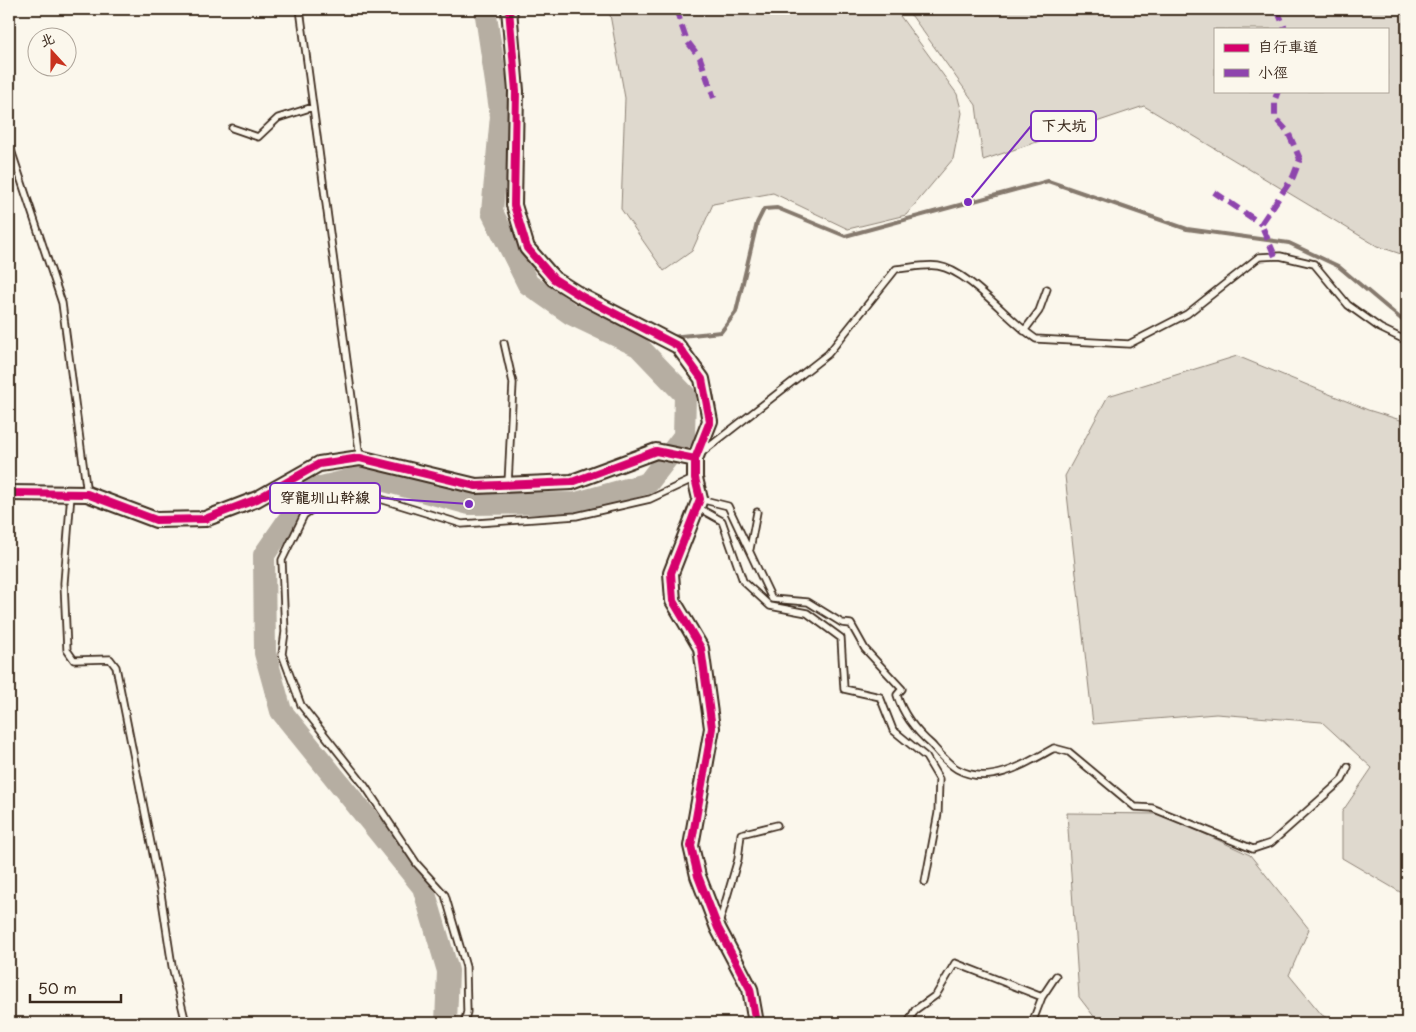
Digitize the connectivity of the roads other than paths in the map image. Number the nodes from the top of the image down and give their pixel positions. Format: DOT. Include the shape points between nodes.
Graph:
graph roads {
  1 [pos="300,9"];
  2 [pos="509,9"];
  3 [pos="313,107"];
  4 [pos="232,128"];
  5 [pos="9,144"];
  6 [pos="1047,289"];
  7 [pos="1024,331"];
  8 [pos="1407,341"];
  9 [pos="504,342"];
  10 [pos="360,458"];
  11 [pos="695,459"];
  12 [pos="695,478"];
  13 [pos="508,485"];
  14 [pos="9,493"];
  15 [pos="71,494"];
  16 [pos="87,494"];
  17 [pos="698,503"];
  18 [pos="758,512"];
  19 [pos="750,552"];
  20 [pos="1348,767"];
  21 [pos="777,825"];
  22 [pos="925,882"];
  23 [pos="718,928"];
  24 [pos="1056,976"];
  25 [pos="1042,997"];
  26 [pos="186,1023"];
  27 [pos="464,1023"];
  28 [pos="756,1023"];
  29 [pos="908,1023"];
  30 [pos="1032,1023"];
  1 -- 3 [label="lane"];
  2 -- 11 [label="street" via="516,91 514,205 527,248 554,278 574,291 678,346 702,379 710,421"];
  3 -- 4 [label="lane" via="278,118 258,137"];
  3 -- 10 [label="lane"];
  5 -- 16 [label="lane" via="62,303"];
  6 -- 7 [label="lane" via="1039,311"];
  7 -- 8 [label="lane" via="1036,339 1129,344 1187,314 1259,257 1280,256 1314,264 1348,305 1380,328"];
  7 -- 11 [label="lane" via="962,276 938,266 896,269 828,354"];
  9 -- 13 [label="lane" via="514,383"];
  10 -- 13 [label="street" via="476,486"];
  10 -- 16 [label="street" via="319,464 256,499 206,519 156,520"];
  11 -- 12 [label="street"];
  11 -- 13 [label="street" via="656,451 572,482"];
  12 -- 17 [label="street"];
  12 -- 27 [label="lane" via="650,499 576,516 462,524 377,498 324,501 304,515 282,560 285,632 282,654 302,705 365,786 417,864 445,895 466,967 467,1012"];
  14 -- 15 [label="street"];
  15 -- 16 [label="street"];
  15 -- 26 [label="lane" via="64,583 67,650 74,660 110,658 116,667 172,966"];
  17 -- 19 [label="lane" via="728,506"];
  17 -- 22 [label="lane" via="722,521 743,581 770,606 807,613 841,638 844,690 880,697 893,730 926,757 939,779 938,813"];
  17 -- 23 [label="street" via="671,573 673,601 701,648 712,728 691,846 698,876"];
  18 -- 19 [label="lane"];
  19 -- 20 [label="lane" via="772,599 808,602 842,623 851,624 865,649 902,689 897,695 901,710 956,769 981,777 1017,768 1054,748 1069,752 1135,806 1152,808 1253,850 1271,843 1342,780"];
  21 -- 23 [label="lane" via="741,834 738,859"];
  23 -- 28 [label="street" via="750,988"];
  24 -- 25 [label="lane"];
  25 -- 29 [label="lane" via="955,963 936,995 914,1010"];
  25 -- 30 [label="lane"];
}
